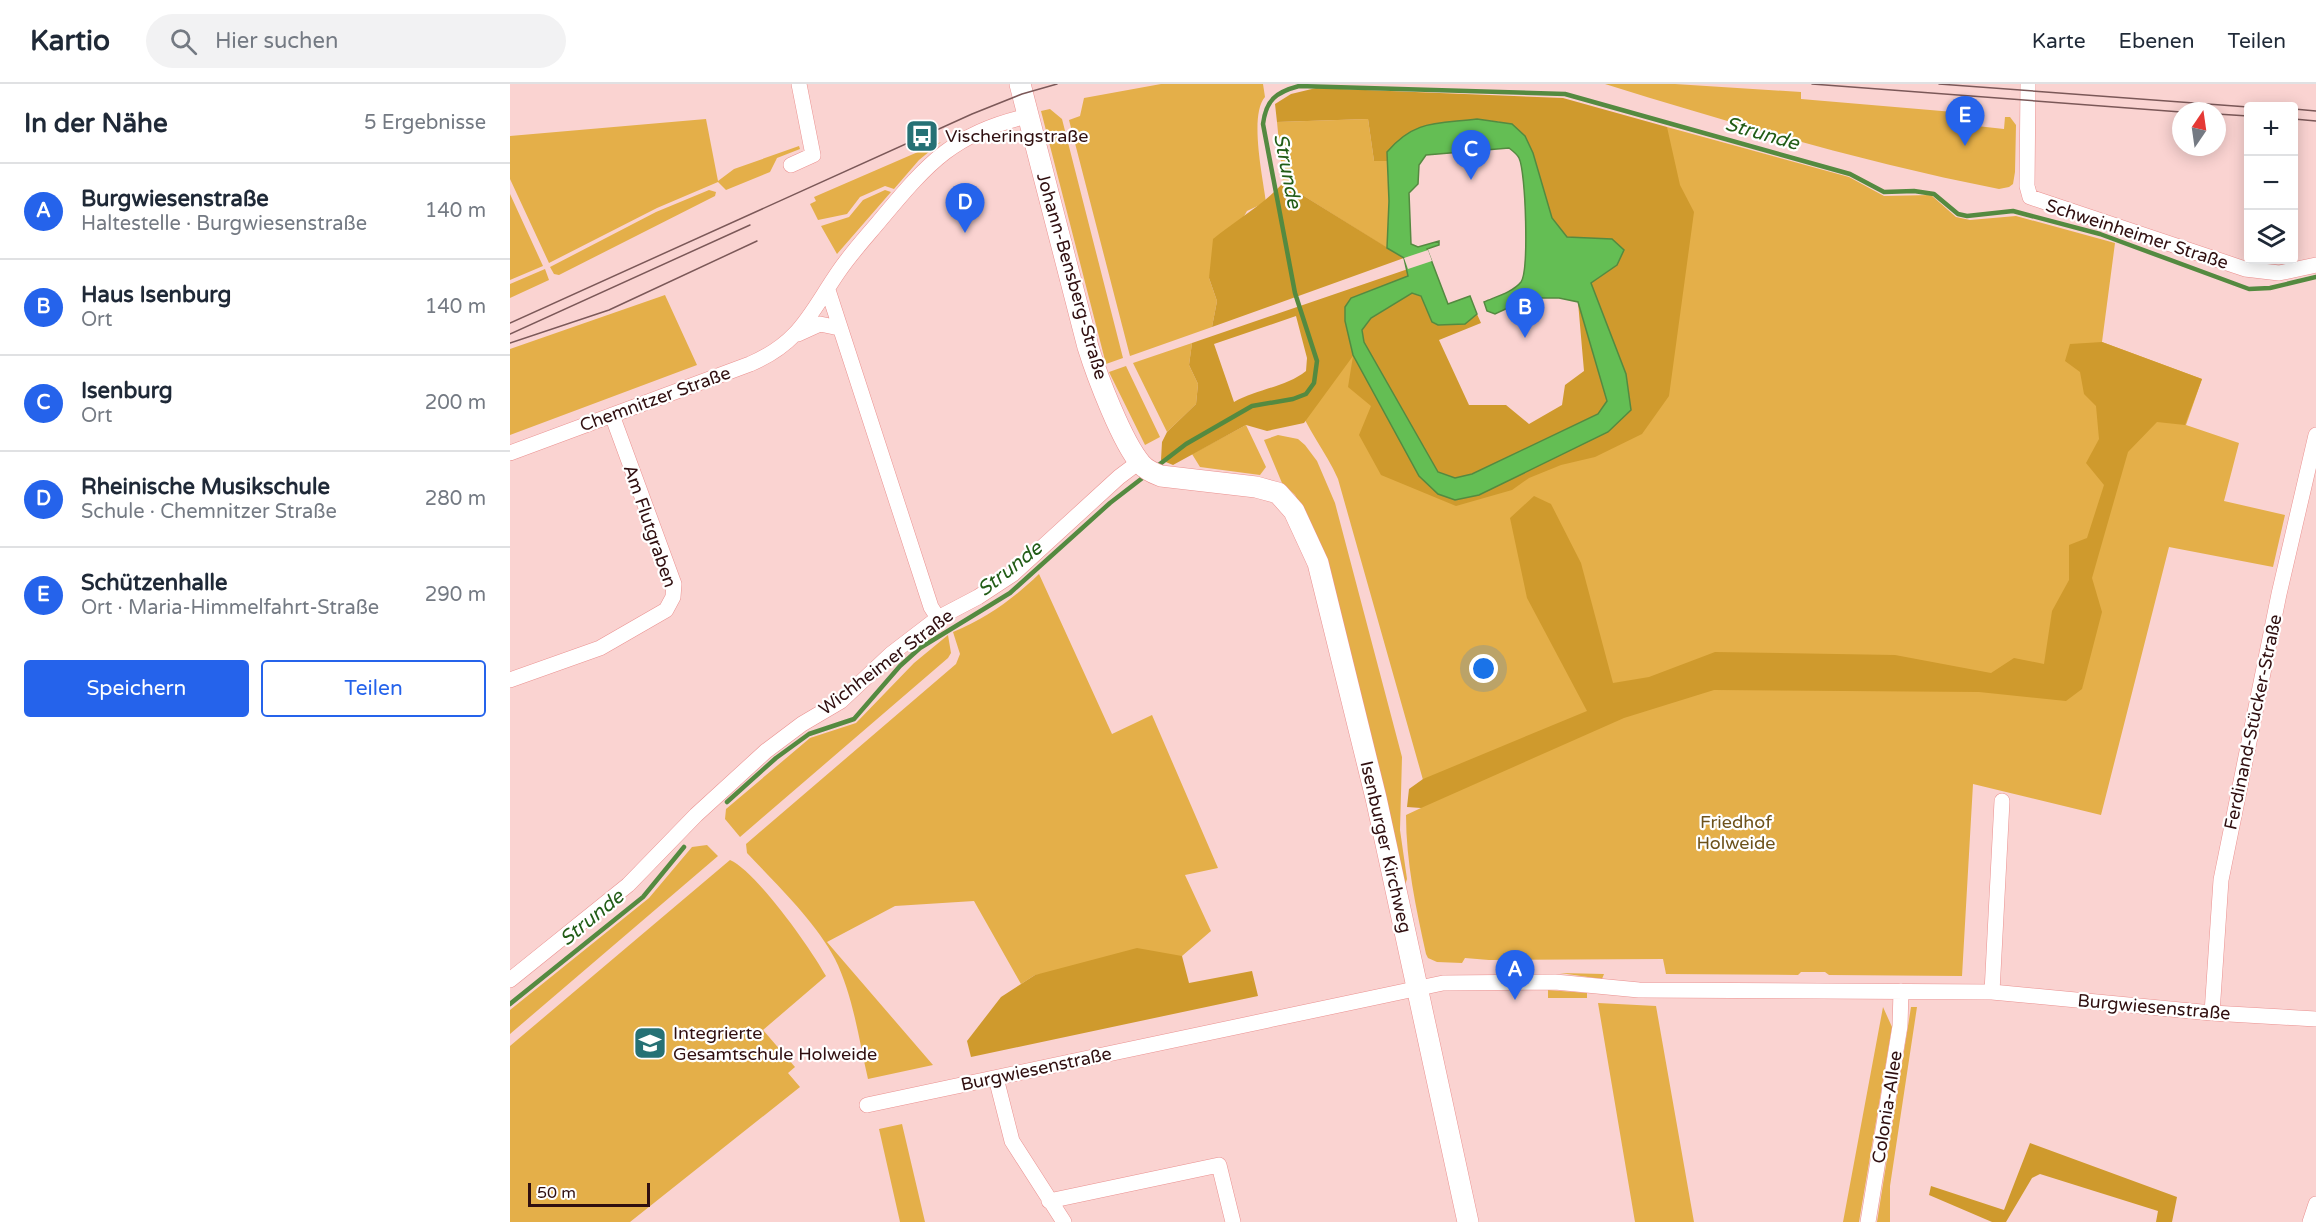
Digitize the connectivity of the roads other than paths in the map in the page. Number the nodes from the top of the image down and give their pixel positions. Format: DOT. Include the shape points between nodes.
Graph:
graph roads {
  1 [pos="799,84"];
  2 [pos="1020,84"];
  3 [pos="2028,84"];
  4 [pos="1028,116"];
  5 [pos="791,165"];
  6 [pos="2316,265"];
  7 [pos="829,286"];
  8 [pos="839,328"];
  9 [pos="796,336"];
  10 [pos="612,415"];
  11 [pos="2316,435"];
  12 [pos="510,453"];
  13 [pos="1147,469"];
  14 [pos="938,618"];
  15 [pos="510,680"];
  16 [pos="2002,801"];
  17 [pos="510,980"];
  18 [pos="1417,987"];
  19 [pos="1900,991"];
  20 [pos="1992,992"];
  21 [pos="2212,1013"];
  22 [pos="2316,1019"];
  23 [pos="996,1078"];
  24 [pos="867,1105"];
  25 [pos="1049,1201"];
  26 [pos="2316,1204"];
  27 [pos="1064,1222"];
  28 [pos="1233,1222"];
  29 [pos="1468,1222"];
  30 [pos="1868,1222"];
  31 [pos="2310,1222"];
  1 -- 5 [label="street" via="813,155"];
  2 -- 4 [label="street, Johann-Bensberg-Straße"];
  3 -- 6 [label="street, Schweinheimer Straße" via="2030,197 2245,269 2279,273"];
  4 -- 7 [label="street, Chemnitzer Straße" via="1005,121 940,153 900,196"];
  4 -- 13 [label="street, Johann-Bensberg-Straße" via="1096,373"];
  7 -- 8 [label="street"];
  7 -- 9 [label="street, Chemnitzer Straße"];
  8 -- 9 [label="street, Chemnitzer Straße" via="820,324"];
  8 -- 14 [label="street" via="931,607"];
  9 -- 10 [label="street, Chemnitzer Straße" via="769,356"];
  10 -- 12 [label="street, Chemnitzer Straße"];
  10 -- 15 [label="street, Am Flutgraben" via="674,584 673,597 666,610 600,648"];
  11 -- 21 [label="street, Ferdinand-Stücker-Straße" via="2221,880"];
  13 -- 14 [label="street, Wichheimer Straße" via="1119,477 1013,574"];
  13 -- 18 [label="street, Isenburger Kirchweg" via="1268,489 1291,506 1318,563 1376,798"];
  14 -- 17 [label="street, Wichheimer Straße" via="891,654 841,701 766,751 712,799 628,885"];
  16 -- 20 [label="street"];
  18 -- 19 [label="street, Burgwiesenstraße" via="1456,982 1546,982 1639,990"];
  18 -- 23 [label="street, Burgwiesenstraße"];
  18 -- 29 [label="street, Isenburger Kirchweg"];
  19 -- 20 [label="street, Burgwiesenstraße"];
  19 -- 30 [label="street, Colonia-Allee" via="1900,1026"];
  20 -- 21 [label="street, Burgwiesenstraße"];
  21 -- 22 [label="street, Burgwiesenstraße"];
  23 -- 24 [label="street, Burgwiesenstraße"];
  23 -- 25 [label="street" via="1012,1141"];
  25 -- 27 [label="street"];
  25 -- 28 [label="street" via="1219,1165"];
  26 -- 31 [label="street"];
}
